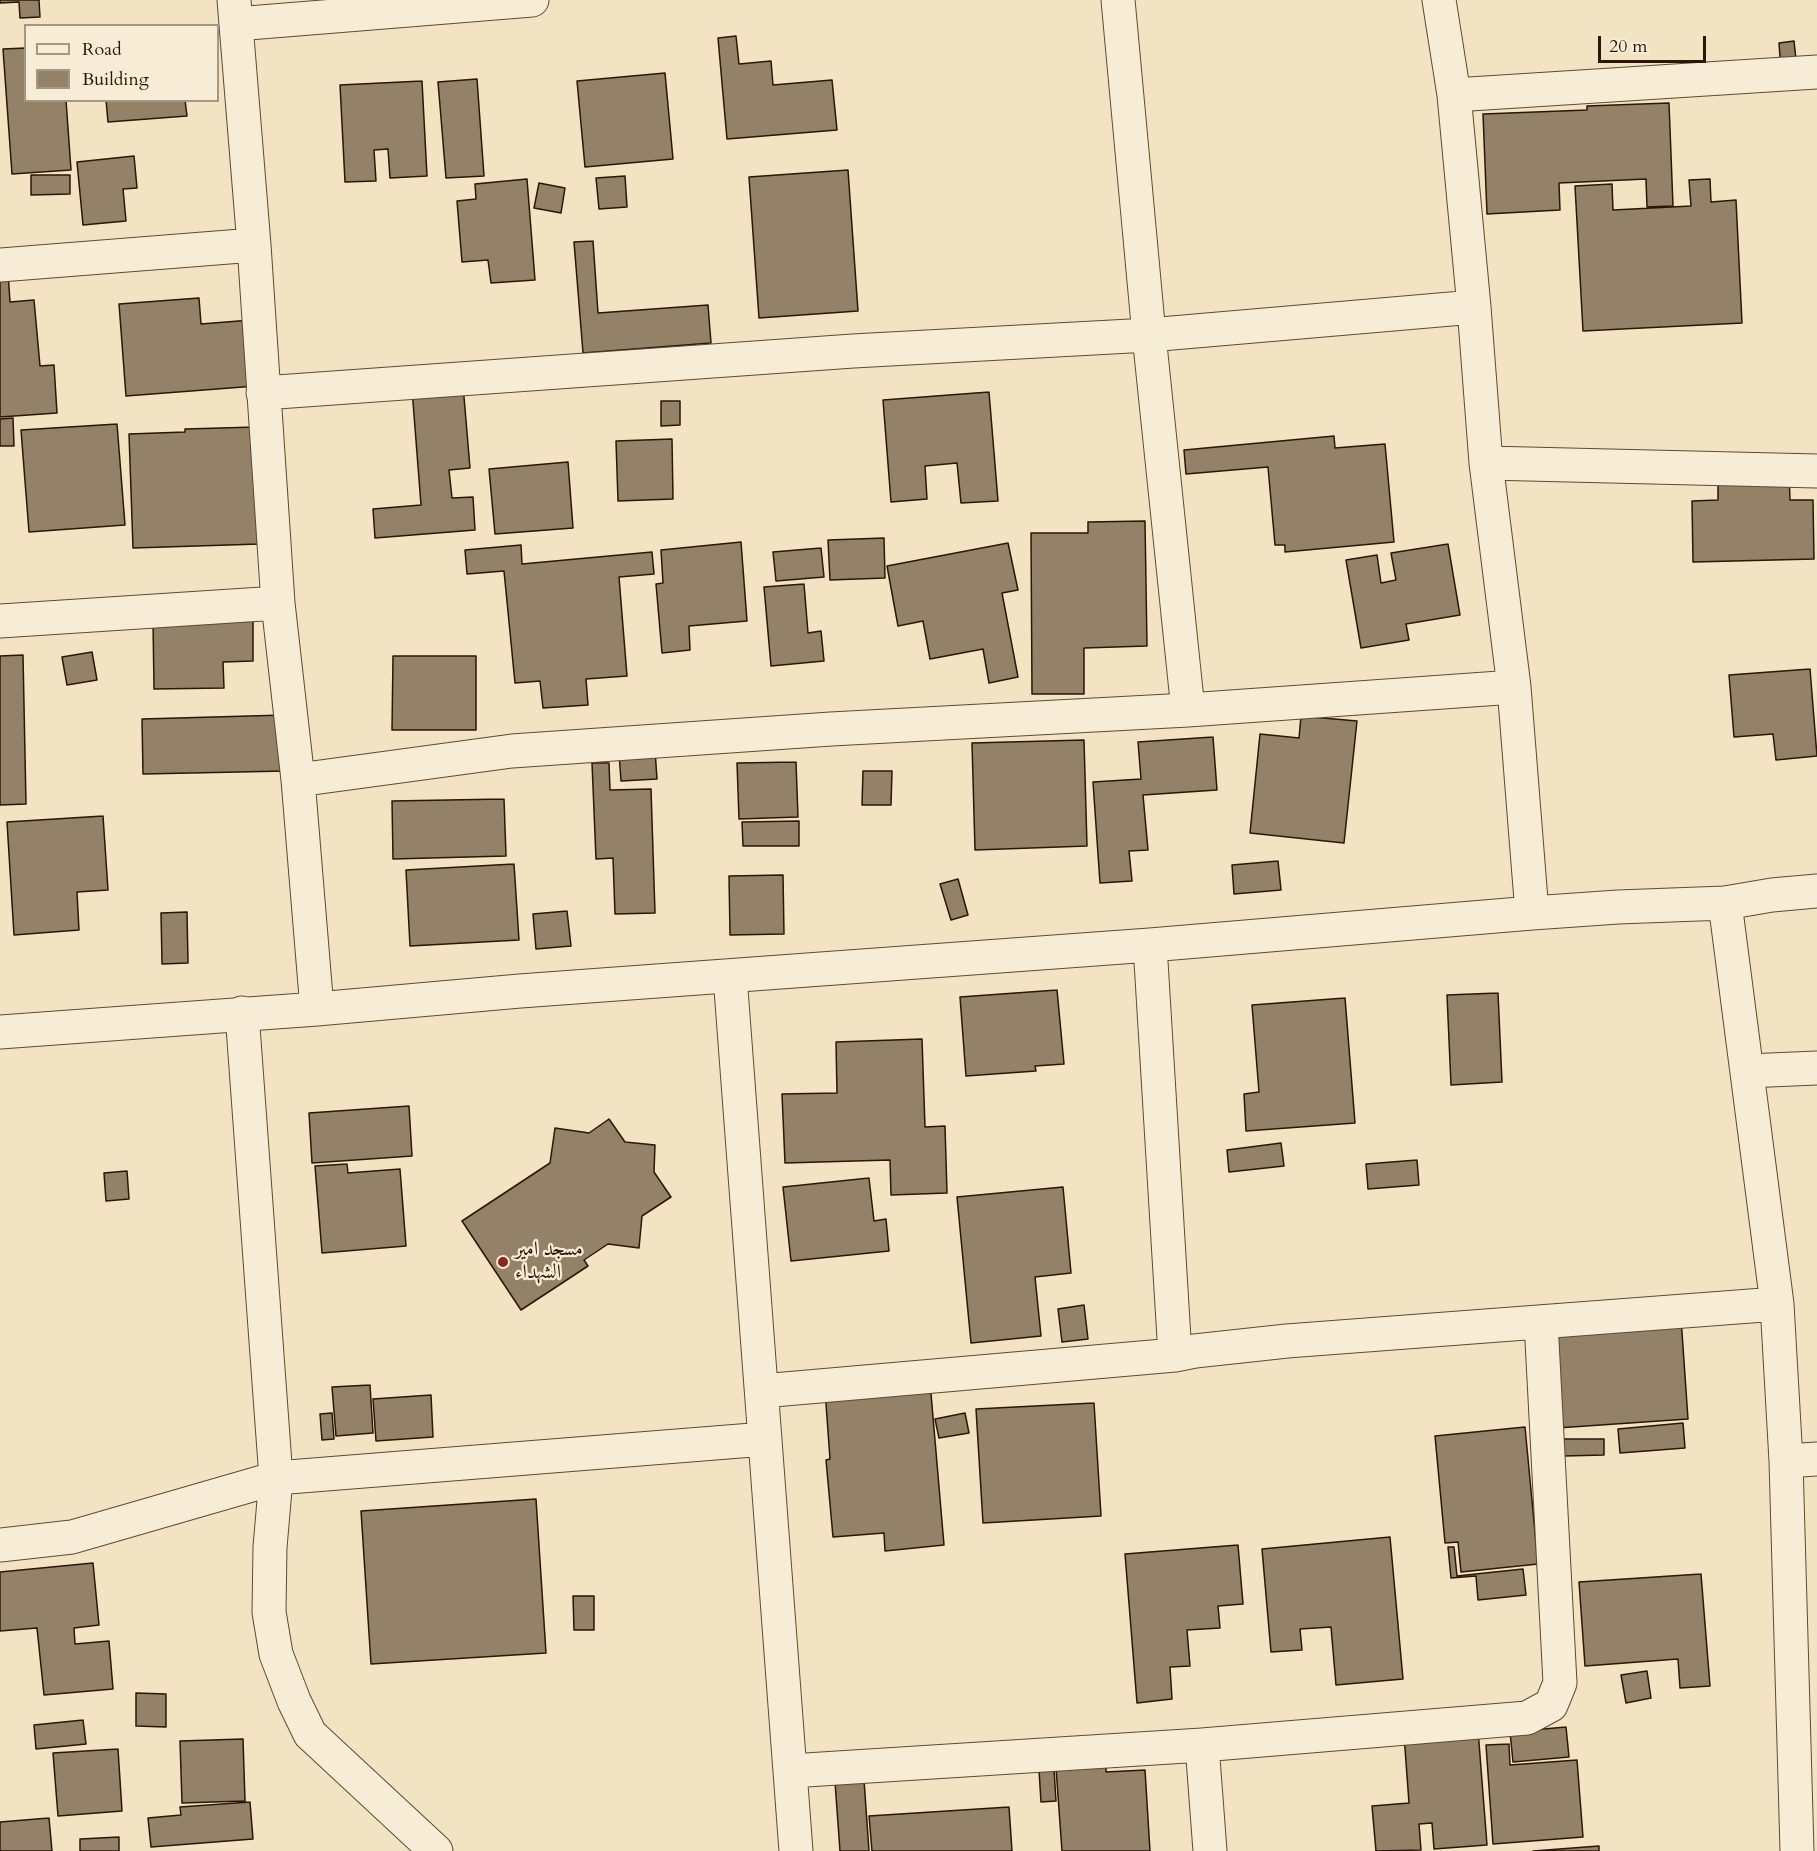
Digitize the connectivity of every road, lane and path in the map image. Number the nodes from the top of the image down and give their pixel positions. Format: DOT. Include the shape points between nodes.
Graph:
graph roads {
  1 [pos="532,0"];
  2 [pos="1118,0"];
  3 [pos="1440,0"];
  4 [pos="235,12"];
  5 [pos="1817,72"];
  6 [pos="1454,95"];
  7 [pos="254,245"];
  8 [pos="0,265"];
  9 [pos="1474,307"];
  10 [pos="1149,335"];
  11 [pos="263,393"];
  12 [pos="1486,463"];
  13 [pos="1817,471"];
  14 [pos="278,603"];
  15 [pos="0,621"];
  16 [pos="1514,687"];
  17 [pos="1188,710"];
  18 [pos="298,780"];
  19 [pos="1817,891"];
  20 [pos="1725,903"];
  21 [pos="1532,913"];
  22 [pos="1150,945"];
  23 [pos="730,976"];
  24 [pos="316,1009"];
  25 [pos="243,1013"];
  26 [pos="0,1032"];
  27 [pos="1817,1068"];
  28 [pos="1747,1071"];
  29 [pos="1777,1304"];
  30 [pos="1541,1322"];
  31 [pos="1175,1354"];
  32 [pos="762,1391"];
  33 [pos="765,1439"];
  34 [pos="1801,1460"];
  35 [pos="276,1478"];
  36 [pos="0,1545"];
  37 [pos="1203,1745"];
  38 [pos="790,1771"];
  39 [pos="436,1851"];
  40 [pos="796,1851"];
  41 [pos="1210,1851"];
  42 [pos="1797,1851"];
  1 -- 4 [label="street"];
  2 -- 10 [label="street"];
  3 -- 6 [label="street"];
  4 -- 7 [label="street"];
  5 -- 6 [label="street"];
  6 -- 9 [label="street"];
  7 -- 8 [label="street"];
  7 -- 11 [label="street"];
  9 -- 10 [label="street"];
  9 -- 12 [label="street"];
  10 -- 11 [label="street" via="853,351"];
  10 -- 17 [label="street"];
  11 -- 14 [label="street"];
  12 -- 13 [label="street"];
  12 -- 16 [label="street"];
  14 -- 15 [label="street"];
  14 -- 18 [label="street"];
  16 -- 17 [label="street"];
  16 -- 21 [label="street"];
  17 -- 18 [label="street" via="512,751"];
  18 -- 24 [label="street"];
  19 -- 20 [label="street"];
  20 -- 21 [label="street"];
  20 -- 28 [label="street"];
  21 -- 22 [label="street"];
  22 -- 23 [label="street"];
  22 -- 31 [label="street"];
  23 -- 24 [label="street"];
  23 -- 32 [label="street"];
  24 -- 25 [label="street"];
  25 -- 26 [label="street"];
  25 -- 35 [label="street"];
  27 -- 28 [label="street"];
  28 -- 29 [label="street"];
  29 -- 30 [label="street"];
  29 -- 34 [label="street"];
  30 -- 31 [label="street" via="1287,1341"];
  30 -- 37 [label="street" via="1560,1683 1551,1705 1527,1718"];
  31 -- 32 [label="street"];
  32 -- 33 [label="street"];
  33 -- 35 [label="street"];
  33 -- 38 [label="street"];
  34 -- 42 [label="street"];
  35 -- 36 [label="street" via="72,1537"];
  35 -- 39 [label="street" via="269,1612 276,1654 294,1701 310,1734"];
  37 -- 38 [label="street"];
  37 -- 41 [label="street"];
  38 -- 40 [label="street"];
}
